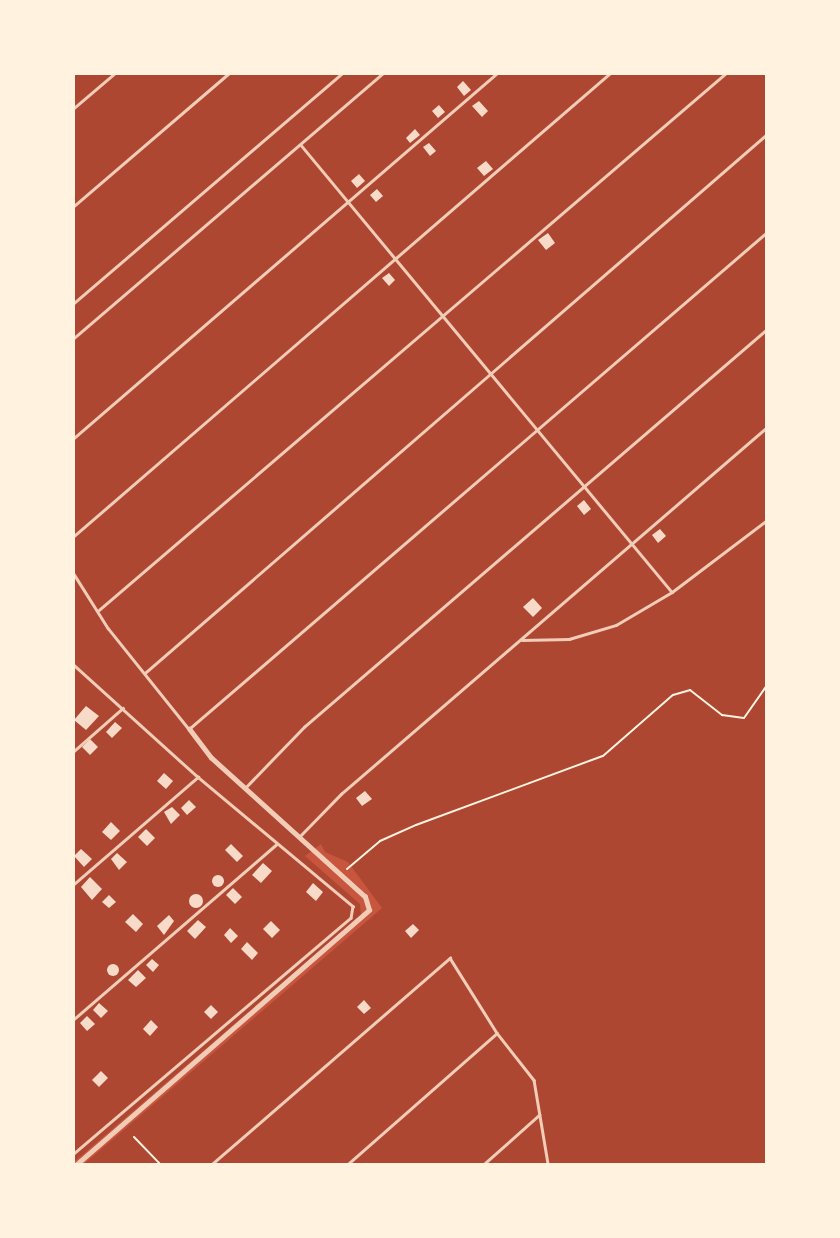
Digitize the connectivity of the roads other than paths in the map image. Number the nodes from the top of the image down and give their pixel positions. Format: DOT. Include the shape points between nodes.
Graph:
graph roads {
  1 [pos="114,74"];
  2 [pos="228,74"];
  3 [pos="341,74"];
  4 [pos="382,74"];
  5 [pos="496,74"];
  6 [pos="609,74"];
  7 [pos="725,74"];
  8 [pos="74,108"];
  9 [pos="766,135"];
  10 [pos="301,145"];
  11 [pos="346,203"];
  12 [pos="74,206"];
  13 [pos="766,233"];
  14 [pos="393,258"];
  15 [pos="74,303"];
  16 [pos="443,315"];
  17 [pos="766,330"];
  18 [pos="74,338"];
  19 [pos="490,372"];
  20 [pos="766,428"];
  21 [pos="536,430"];
  22 [pos="74,438"];
  23 [pos="583,487"];
  24 [pos="766,521"];
  25 [pos="74,536"];
  26 [pos="630,545"];
  27 [pos="74,574"];
  28 [pos="672,593"];
  29 [pos="99,610"];
  30 [pos="522,640"];
  31 [pos="74,665"];
  32 [pos="145,673"];
  33 [pos="123,708"];
  34 [pos="189,729"];
  35 [pos="74,751"];
  36 [pos="198,777"];
  37 [pos="245,788"];
  38 [pos="299,837"];
  39 [pos="277,844"];
  40 [pos="74,884"];
  41 [pos="74,1019"];
  42 [pos="497,1033"];
  43 [pos="540,1114"];
  44 [pos="74,1154"];
  45 [pos="78,1164"];
  46 [pos="212,1164"];
  47 [pos="348,1164"];
  48 [pos="484,1164"];
  49 [pos="548,1164"];
  1 -- 8 [label="lane"];
  2 -- 12 [label="lane"];
  3 -- 15 [label="lane"];
  4 -- 10 [label="lane"];
  5 -- 11 [label="lane"];
  6 -- 14 [label="lane"];
  7 -- 16 [label="lane"];
  9 -- 19 [label="lane"];
  10 -- 11 [label="lane"];
  10 -- 18 [label="lane"];
  11 -- 14 [label="lane"];
  11 -- 22 [label="lane"];
  13 -- 21 [label="lane"];
  14 -- 16 [label="lane"];
  14 -- 25 [label="lane"];
  16 -- 19 [label="lane"];
  16 -- 29 [label="lane"];
  17 -- 23 [label="lane"];
  19 -- 21 [label="lane"];
  19 -- 32 [label="lane"];
  20 -- 26 [label="lane"];
  21 -- 23 [label="lane"];
  21 -- 34 [label="lane"];
  23 -- 26 [label="lane"];
  23 -- 37 [label="lane" via="304,727"];
  24 -- 28 [label="lane"];
  26 -- 28 [label="lane"];
  26 -- 30 [label="lane"];
  27 -- 29 [label="lane"];
  28 -- 30 [label="lane" via="616,625 569,639"];
  29 -- 32 [label="lane"];
  30 -- 38 [label="lane" via="341,794"];
  31 -- 33 [label="lane"];
  32 -- 34 [label="lane"];
  33 -- 35 [label="lane"];
  33 -- 36 [label="lane"];
  34 -- 37 [label="street" via="211,758"];
  36 -- 39 [label="lane" via="253,819"];
  36 -- 40 [label="lane"];
  37 -- 38 [label="street"];
  38 -- 45 [label="street" via="365,897 369,910 364,918"];
  39 -- 41 [label="lane"];
  39 -- 44 [label="lane" via="354,906 351,918"];
  42 -- 43 [label="lane" via="534,1080"];
  42 -- 46 [label="lane" via="450,958"];
  42 -- 47 [label="lane"];
  43 -- 48 [label="lane"];
  43 -- 49 [label="lane"];
}
